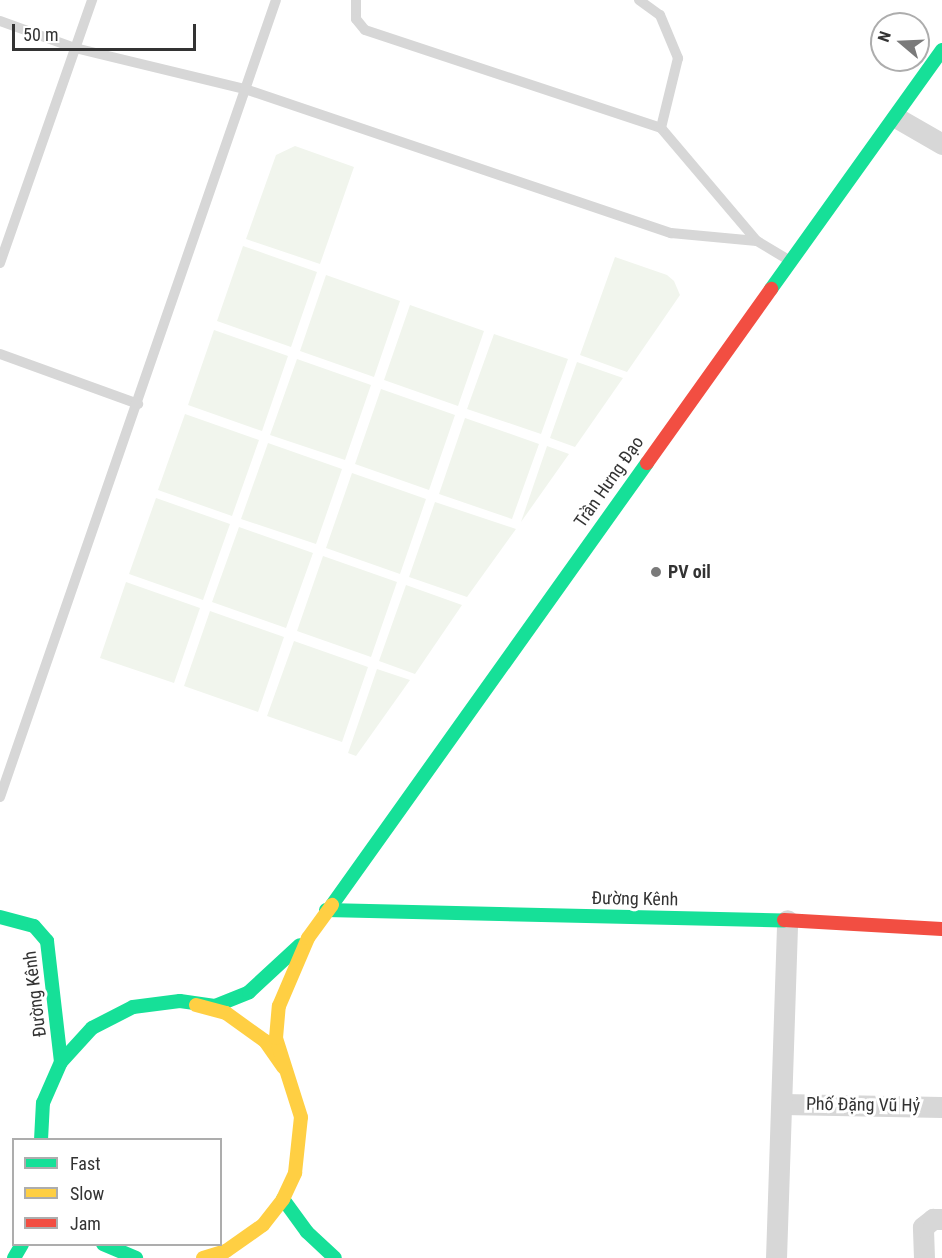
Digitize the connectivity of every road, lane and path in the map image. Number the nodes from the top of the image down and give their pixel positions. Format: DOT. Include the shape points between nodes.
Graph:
graph roads {
  1 [pos="92,0"];
  2 [pos="276,0"];
  3 [pos="356,0"];
  4 [pos="639,0"];
  5 [pos="0,21"];
  6 [pos="75,48"];
  7 [pos="942,50"];
  8 [pos="245,89"];
  9 [pos="897,118"];
  10 [pos="661,128"];
  11 [pos="942,144"];
  12 [pos="757,241"];
  13 [pos="789,260"];
  14 [pos="0,263"];
  15 [pos="0,354"];
  16 [pos="138,404"];
  17 [pos="0,797"];
  18 [pos="326,910"];
  19 [pos="0,917"];
  20 [pos="787,920"];
  21 [pos="942,929"];
  22 [pos="308,938"];
  23 [pos="180,1001"];
  24 [pos="61,1062"];
  25 [pos="289,1076"];
  26 [pos="783,1104"];
  27 [pos="942,1107"];
  28 [pos="41,1138"];
  29 [pos="283,1199"];
  30 [pos="942,1219"];
  31 [pos="106,1246"];
  32 [pos="226,1251"];
  33 [pos="136,1258"];
  34 [pos="203,1258"];
  35 [pos="240,1258"];
  36 [pos="335,1258"];
  37 [pos="776,1258"];
  38 [pos="924,1258"];
  1 -- 6 [label="lane"];
  2 -- 8 [label="lane"];
  3 -- 10 [label="lane" via="356,19 365,30"];
  4 -- 10 [label="lane" via="660,15 678,58"];
  5 -- 6 [label="lane"];
  6 -- 8 [label="lane"];
  6 -- 14 [label="lane"];
  7 -- 9 [label="main road, Trần Hưng Đạo"];
  8 -- 12 [label="lane" via="660,230"];
  8 -- 16 [label="lane"];
  9 -- 11 [label="street"];
  9 -- 13 [label="main road, Trần Hưng Đạo"];
  10 -- 12 [label="lane"];
  12 -- 13 [label="lane"];
  13 -- 18 [label="main road, Trần Hưng Đạo"];
  15 -- 16 [label="lane"];
  16 -- 17 [label="lane"];
  18 -- 20 [label="main road, Đường Kênh"];
  18 -- 22 [label="main road, Trần Hưng Đạo"];
  19 -- 24 [label="main road, Đường Kênh" via="34,926 47,941"];
  20 -- 21 [label="main road, Đường Kênh"];
  20 -- 26 [label="street"];
  22 -- 23 [label="main road" via="249,992 215,1006"];
  22 -- 25 [label="main road" via="279,1006 276,1038"];
  23 -- 24 [label="main road" via="133,1007 123,1012 92,1028"];
  23 -- 25 [label="main road" via="226,1013 265,1041"];
  24 -- 28 [label="main road" via="43,1103"];
  25 -- 29 [label="main road" via="301,1117 299,1159"];
  26 -- 27 [label="street, Phố Đặng Vũ Hỷ"];
  26 -- 37 [label="street"];
  29 -- 32 [label="main road" via="263,1225"];
  29 -- 36 [label="main road" via="307,1232"];
  30 -- 38 [label="street" via="933,1219 923,1227"];
  31 -- 33 [label="main road"];
  32 -- 34 [label="main road"];
  32 -- 35 [label="main road"];
}
